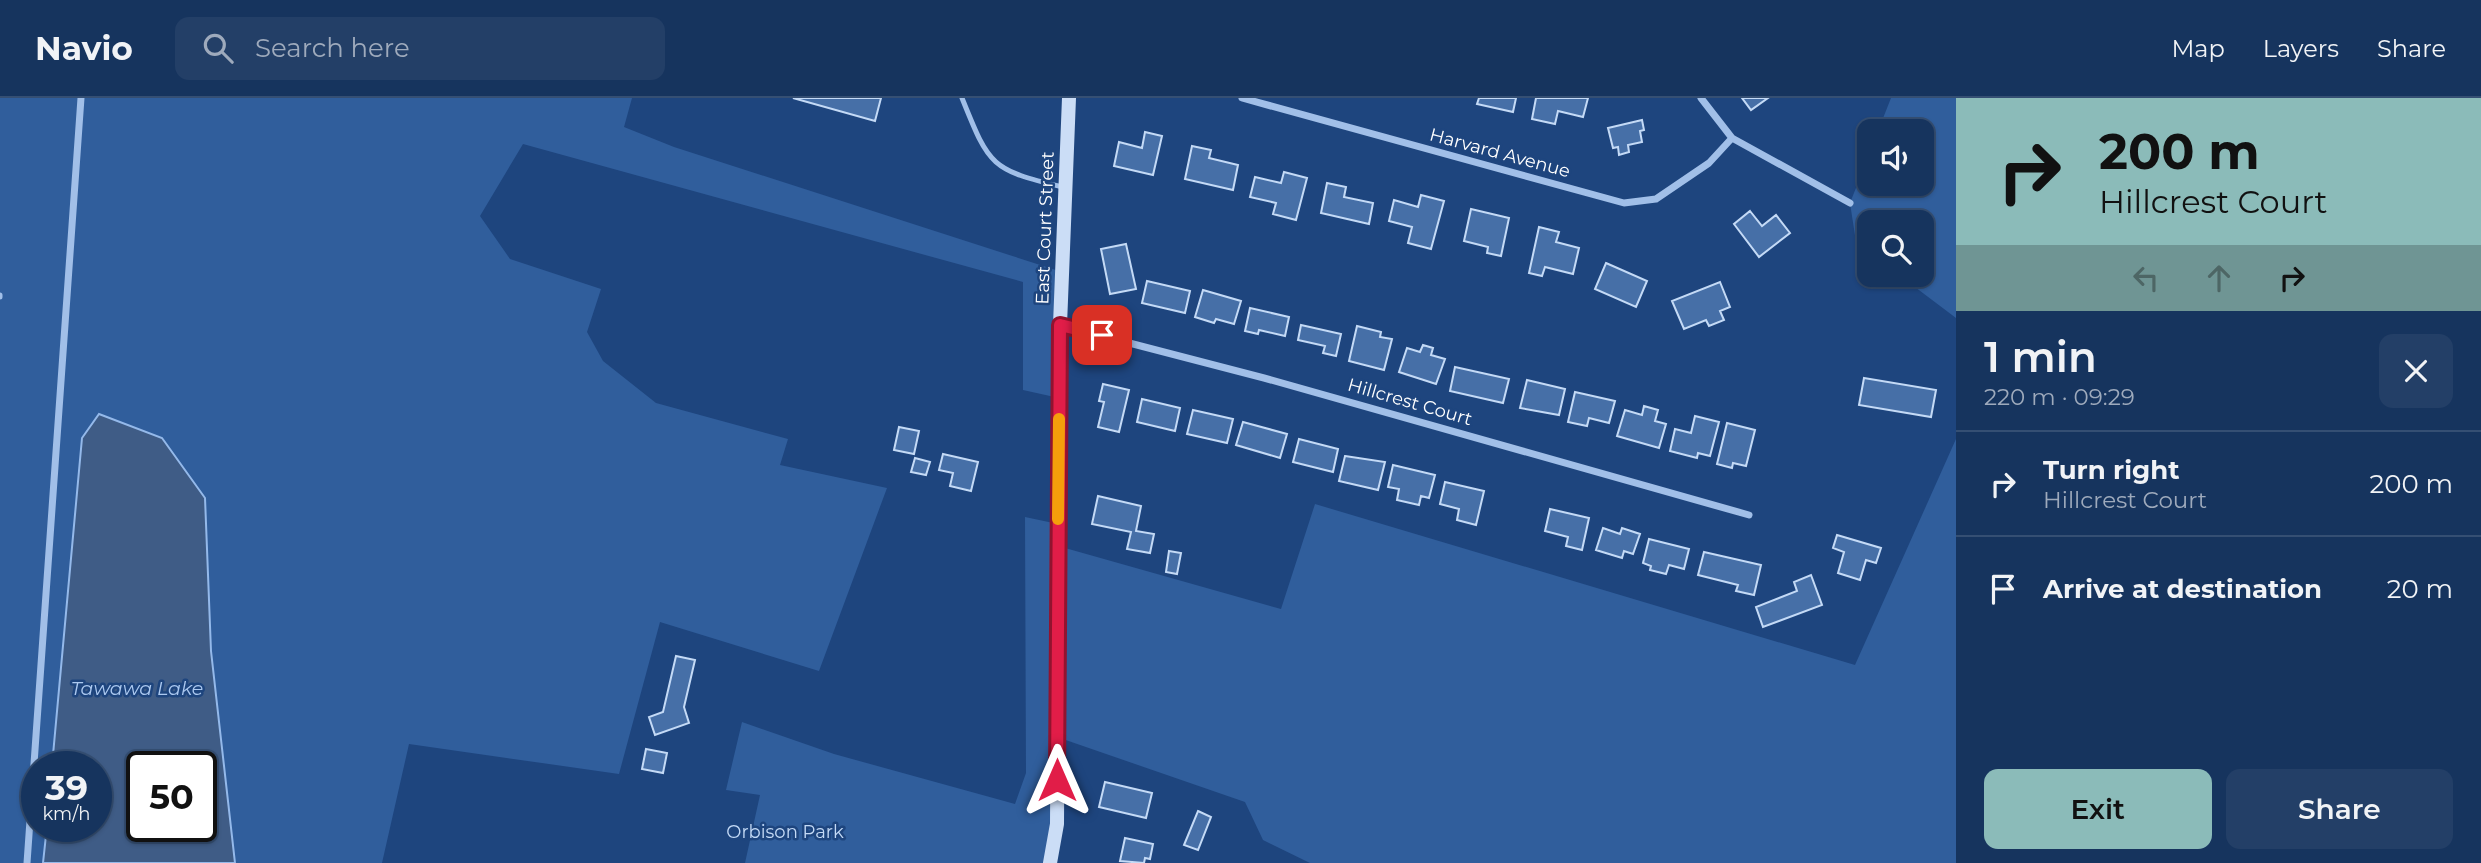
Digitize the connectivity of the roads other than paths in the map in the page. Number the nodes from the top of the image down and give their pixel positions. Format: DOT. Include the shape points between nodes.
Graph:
graph roads {
  1 [pos="81,98"];
  2 [pos="962,98"];
  3 [pos="1069,98"];
  4 [pos="1242,98"];
  5 [pos="1701,98"];
  6 [pos="1732,138"];
  7 [pos="1066,188"];
  8 [pos="1850,203"];
  9 [pos="1060,325"];
  10 [pos="1749,515"];
  11 [pos="27,863"];
  12 [pos="1050,863"];
  1 -- 11 [label="street"];
  2 -- 7 [label="lane" via="984,152 997,165 1030,180"];
  3 -- 7 [label="main road, East Court Street"];
  4 -- 6 [label="street, Harvard Avenue" via="1624,203 1657,199 1709,163"];
  5 -- 6 [label="street"];
  6 -- 8 [label="street"];
  7 -- 9 [label="main road, East Court Street"];
  9 -- 10 [label="street, Hillcrest Court"];
  9 -- 12 [label="main road, East Court Street" via="1057,824"];
}
